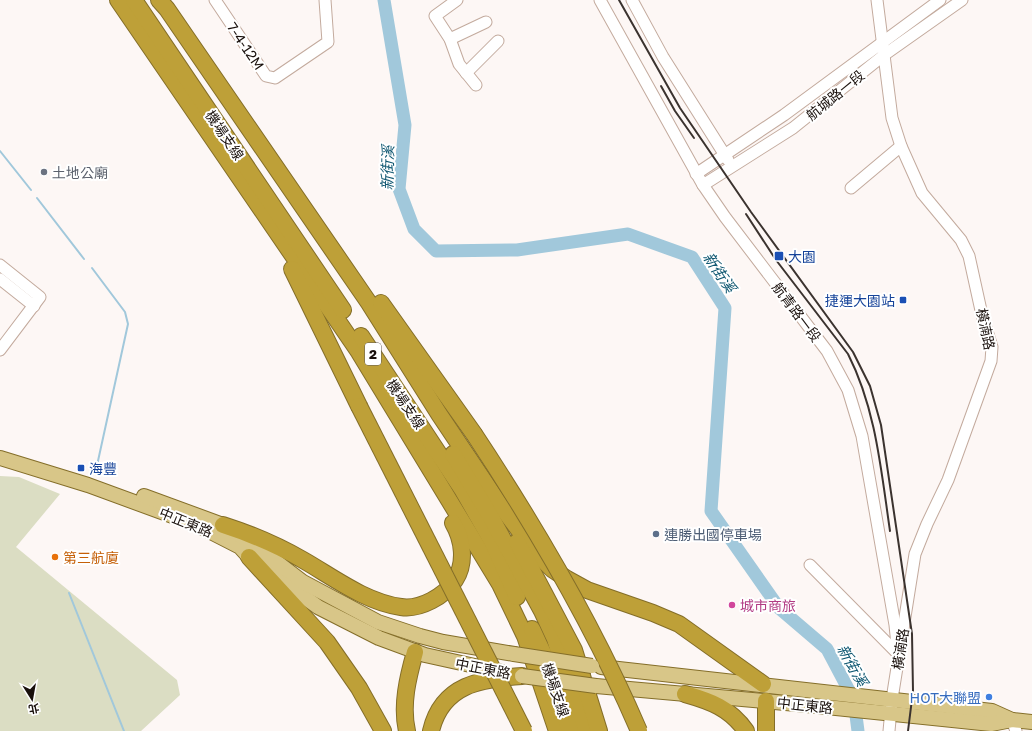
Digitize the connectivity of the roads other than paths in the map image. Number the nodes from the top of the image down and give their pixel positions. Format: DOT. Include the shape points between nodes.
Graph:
graph roads {
  1 [pos="118,0"];
  2 [pos="134,0"];
  3 [pos="152,0"];
  4 [pos="158,0"];
  5 [pos="215,0"];
  6 [pos="325,0"];
  7 [pos="457,0"];
  8 [pos="600,0"];
  9 [pos="632,0"];
  10 [pos="877,0"];
  11 [pos="940,0"];
  12 [pos="962,0"];
  13 [pos="486,22"];
  14 [pos="450,39"];
  15 [pos="498,41"];
  16 [pos="883,43"];
  17 [pos="192,45"];
  18 [pos="884,55"];
  19 [pos="466,72"];
  20 [pos="476,85"];
  21 [pos="901,146"];
  22 [pos="725,155"];
  23 [pos="732,166"];
  24 [pos="696,174"];
  25 [pos="704,185"];
  26 [pos="851,188"];
  27 [pos="276,233"];
  28 [pos="0,265"];
  29 [pos="0,279"];
  30 [pos="34,306"];
  31 [pos="0,350"];
  32 [pos="400,422"];
  33 [pos="0,449"];
  34 [pos="0,458"];
  35 [pos="486,484"];
  36 [pos="223,525"];
  37 [pos="249,557"];
  38 [pos="810,566"];
  39 [pos="420,636"];
  40 [pos="416,652"];
  41 [pos="898,658"];
  42 [pos="522,676"];
  43 [pos="765,690"];
  44 [pos="685,694"];
  45 [pos="886,698"];
  46 [pos="884,713"];
  47 [pos="1032,722"];
  48 [pos="1014,726"];
  49 [pos="555,727"];
  50 [pos="595,729"];
  51 [pos="383,731"];
  52 [pos="407,731"];
  53 [pos="431,731"];
  54 [pos="524,731"];
  55 [pos="570,731"];
  56 [pos="639,731"];
  57 [pos="746,731"];
  58 [pos="766,731"];
  59 [pos="889,731"];
  1 -- 27 [label="highway"];
  2 -- 55 [label="highway, 機場支線 / 2" via="420,423 462,490 493,543 545,657"];
  3 -- 50 [label="highway, 機場支線 / 2" via="403,368 492,519 542,611"];
  4 -- 17 [label="highway"];
  5 -- 6 [label="street, 7-4-12M" via="266,76 270,78 275,78 328,42"];
  7 -- 14 [label="street" via="435,16"];
  8 -- 24 [label="street, 航青路一段"];
  9 -- 22 [label="street"];
  10 -- 16 [label="street, 橫湳路"];
  11 -- 16 [label="street, 航城路一段"];
  12 -- 18 [label="street, 航城路一段"];
  13 -- 14 [label="street"];
  14 -- 19 [label="street" via="459,64"];
  15 -- 19 [label="street"];
  16 -- 18 [label="street, 橫湳路"];
  16 -- 22 [label="street, 航城路一段"];
  17 -- 35 [label="highway" via="369,303"];
  17 -- 56 [label="highway, bridge" via="230,92 474,434 540,536 573,594"];
  18 -- 21 [label="street, 橫湳路" via="892,118"];
  18 -- 23 [label="street, 航城路一段" via="793,128"];
  19 -- 20 [label="street"];
  21 -- 26 [label="street"];
  21 -- 41 [label="street, 橫湳路" via="922,192 961,240 969,256 992,347 991,361 950,473 915,554"];
  22 -- 23 [label="street"];
  22 -- 24 [label="street, 航城路一段"];
  23 -- 25 [label="street, 航城路一段"];
  24 -- 25 [label="street, 航青路一段"];
  25 -- 41 [label="street, 航青路一段" via="725,217 827,351 848,390 862,436 870,477 895,625"];
  27 -- 32 [label="highway" via="359,352"];
  27 -- 54 [label="highway, bridge" via="359,406"];
  28 -- 30 [label="street" via="40,297"];
  29 -- 30 [label="street"];
  30 -- 31 [label="street"];
  32 -- 36 [label="highway" via="411,450 456,527 462,545 463,562 460,573 446,591 433,600 418,606 402,607 381,602 266,540"];
  32 -- 49 [label="highway" via="500,584 525,636"];
  33 -- 36 [label="main road, 中正東路" via="181,508"];
  34 -- 37 [label="main road, 中正東路" via="88,485 197,525 240,547"];
  35 -- 43 [label="highway" via="536,553 562,576 587,590 679,624"];
  35 -- 50 [label="highway" via="574,650"];
  36 -- 39 [label="main road, 中正東路" via="249,541 303,582 378,622"];
  37 -- 40 [label="main road, 中正東路" via="318,607 357,628"];
  37 -- 51 [label="highway" via="327,642 359,688"];
  38 -- 41 [label="street"];
  39 -- 40 [label="main road"];
  39 -- 43 [label="main road, 中正東路, bridge" via="514,654"];
  40 -- 42 [label="main road, 中正東路" via="454,663"];
  40 -- 52 [label="highway" via="406,696"];
  41 -- 45 [label="street, 橫湳路"];
  42 -- 44 [label="main road, 中正東路, bridge"];
  42 -- 53 [label="highway" via="491,678 474,682 458,690 436,712"];
  43 -- 44 [label="main road, 中正東路"];
  43 -- 45 [label="main road, 中正東路" via="833,692"];
  43 -- 46 [label="main road, 中正東路" via="832,708"];
  43 -- 58 [label="highway"];
  44 -- 57 [label="highway" via="721,706 739,721"];
  45 -- 46 [label="street, 橫湳路"];
  45 -- 48 [label="main road, 中正東路" via="992,711"];
  46 -- 48 [label="main road, 中正東路"];
  46 -- 59 [label="street, 橫湳路"];
  47 -- 48 [label="main road, 中正東路"];
}
